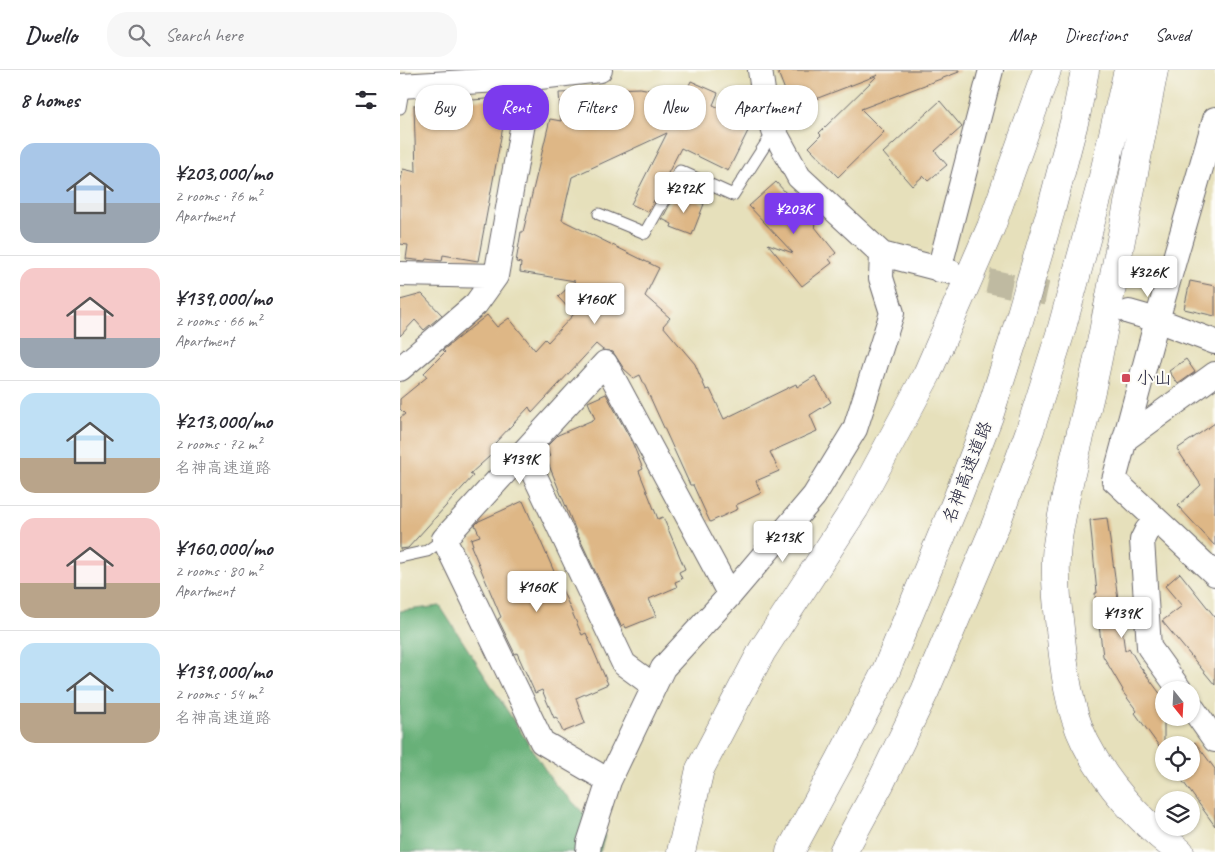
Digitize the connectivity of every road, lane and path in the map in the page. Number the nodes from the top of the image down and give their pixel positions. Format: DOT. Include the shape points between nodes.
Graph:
graph roads {
  1 [pos="600,70"];
  2 [pos="760,70"];
  3 [pos="990,70"];
  4 [pos="1047,70"];
  5 [pos="1085,70"];
  6 [pos="1128,70"];
  7 [pos="1154,70"];
  8 [pos="531,78"];
  9 [pos="401,93"];
  10 [pos="1215,119"];
  11 [pos="774,131"];
  12 [pos="599,214"];
  13 [pos="882,254"];
  14 [pos="400,274"];
  15 [pos="496,276"];
  16 [pos="1129,312"];
  17 [pos="1157,320"];
  18 [pos="1215,342"];
  19 [pos="400,369"];
  20 [pos="1215,374"];
  21 [pos="1124,440"];
  22 [pos="524,453"];
  23 [pos="1158,522"];
  24 [pos="444,538"];
  25 [pos="400,558"];
  26 [pos="1215,574"];
  27 [pos="730,595"];
  28 [pos="1174,681"];
  29 [pos="654,686"];
  30 [pos="1200,719"];
  31 [pos="1215,740"];
  32 [pos="609,781"];
  33 [pos="588,852"];
  34 [pos="681,852"];
  35 [pos="790,852"];
  36 [pos="843,852"];
  37 [pos="1180,852"];
  1 -- 8 [label="street"];
  2 -- 11 [label="street"];
  3 -- 13 [label="street" via="945,271"];
  4 -- 34 [label="highway" via="991,227 927,374 855,508 762,651 700,769"];
  5 -- 35 [label="highway, 名神高速道路" via="1051,210 989,416 884,673"];
  6 -- 36 [label="highway" via="1100,191 1061,331 996,524 925,691"];
  7 -- 37 [label="highway" via="1099,355 1064,502 1057,548 1057,605 1063,661 1073,708 1085,742 1111,785 1158,835"];
  8 -- 9 [label="street"];
  8 -- 15 [label="street"];
  10 -- 17 [label="street"];
  11 -- 12 [label="lane" via="733,195 680,171 645,233"];
  11 -- 13 [label="street" via="799,177"];
  13 -- 27 [label="street" via="881,278 892,313 855,430 814,496"];
  14 -- 15 [label="street"];
  15 -- 19 [label="street" via="476,304"];
  16 -- 17 [label="street"];
  17 -- 18 [label="street"];
  17 -- 21 [label="street"];
  20 -- 21 [label="street"];
  21 -- 23 [label="street" via="1114,480"];
  22 -- 24 [label="street"];
  22 -- 27 [label="street" via="606,363"];
  22 -- 29 [label="street" via="624,664"];
  23 -- 26 [label="street"];
  23 -- 28 [label="street" via="1147,530 1142,540 1149,647"];
  24 -- 25 [label="lane" via="427,551"];
  24 -- 32 [label="street" via="542,742"];
  27 -- 29 [label="street" via="663,668"];
  29 -- 32 [label="street"];
  30 -- 31 [label="street"];
  32 -- 33 [label="street" via="588,842"];
}
